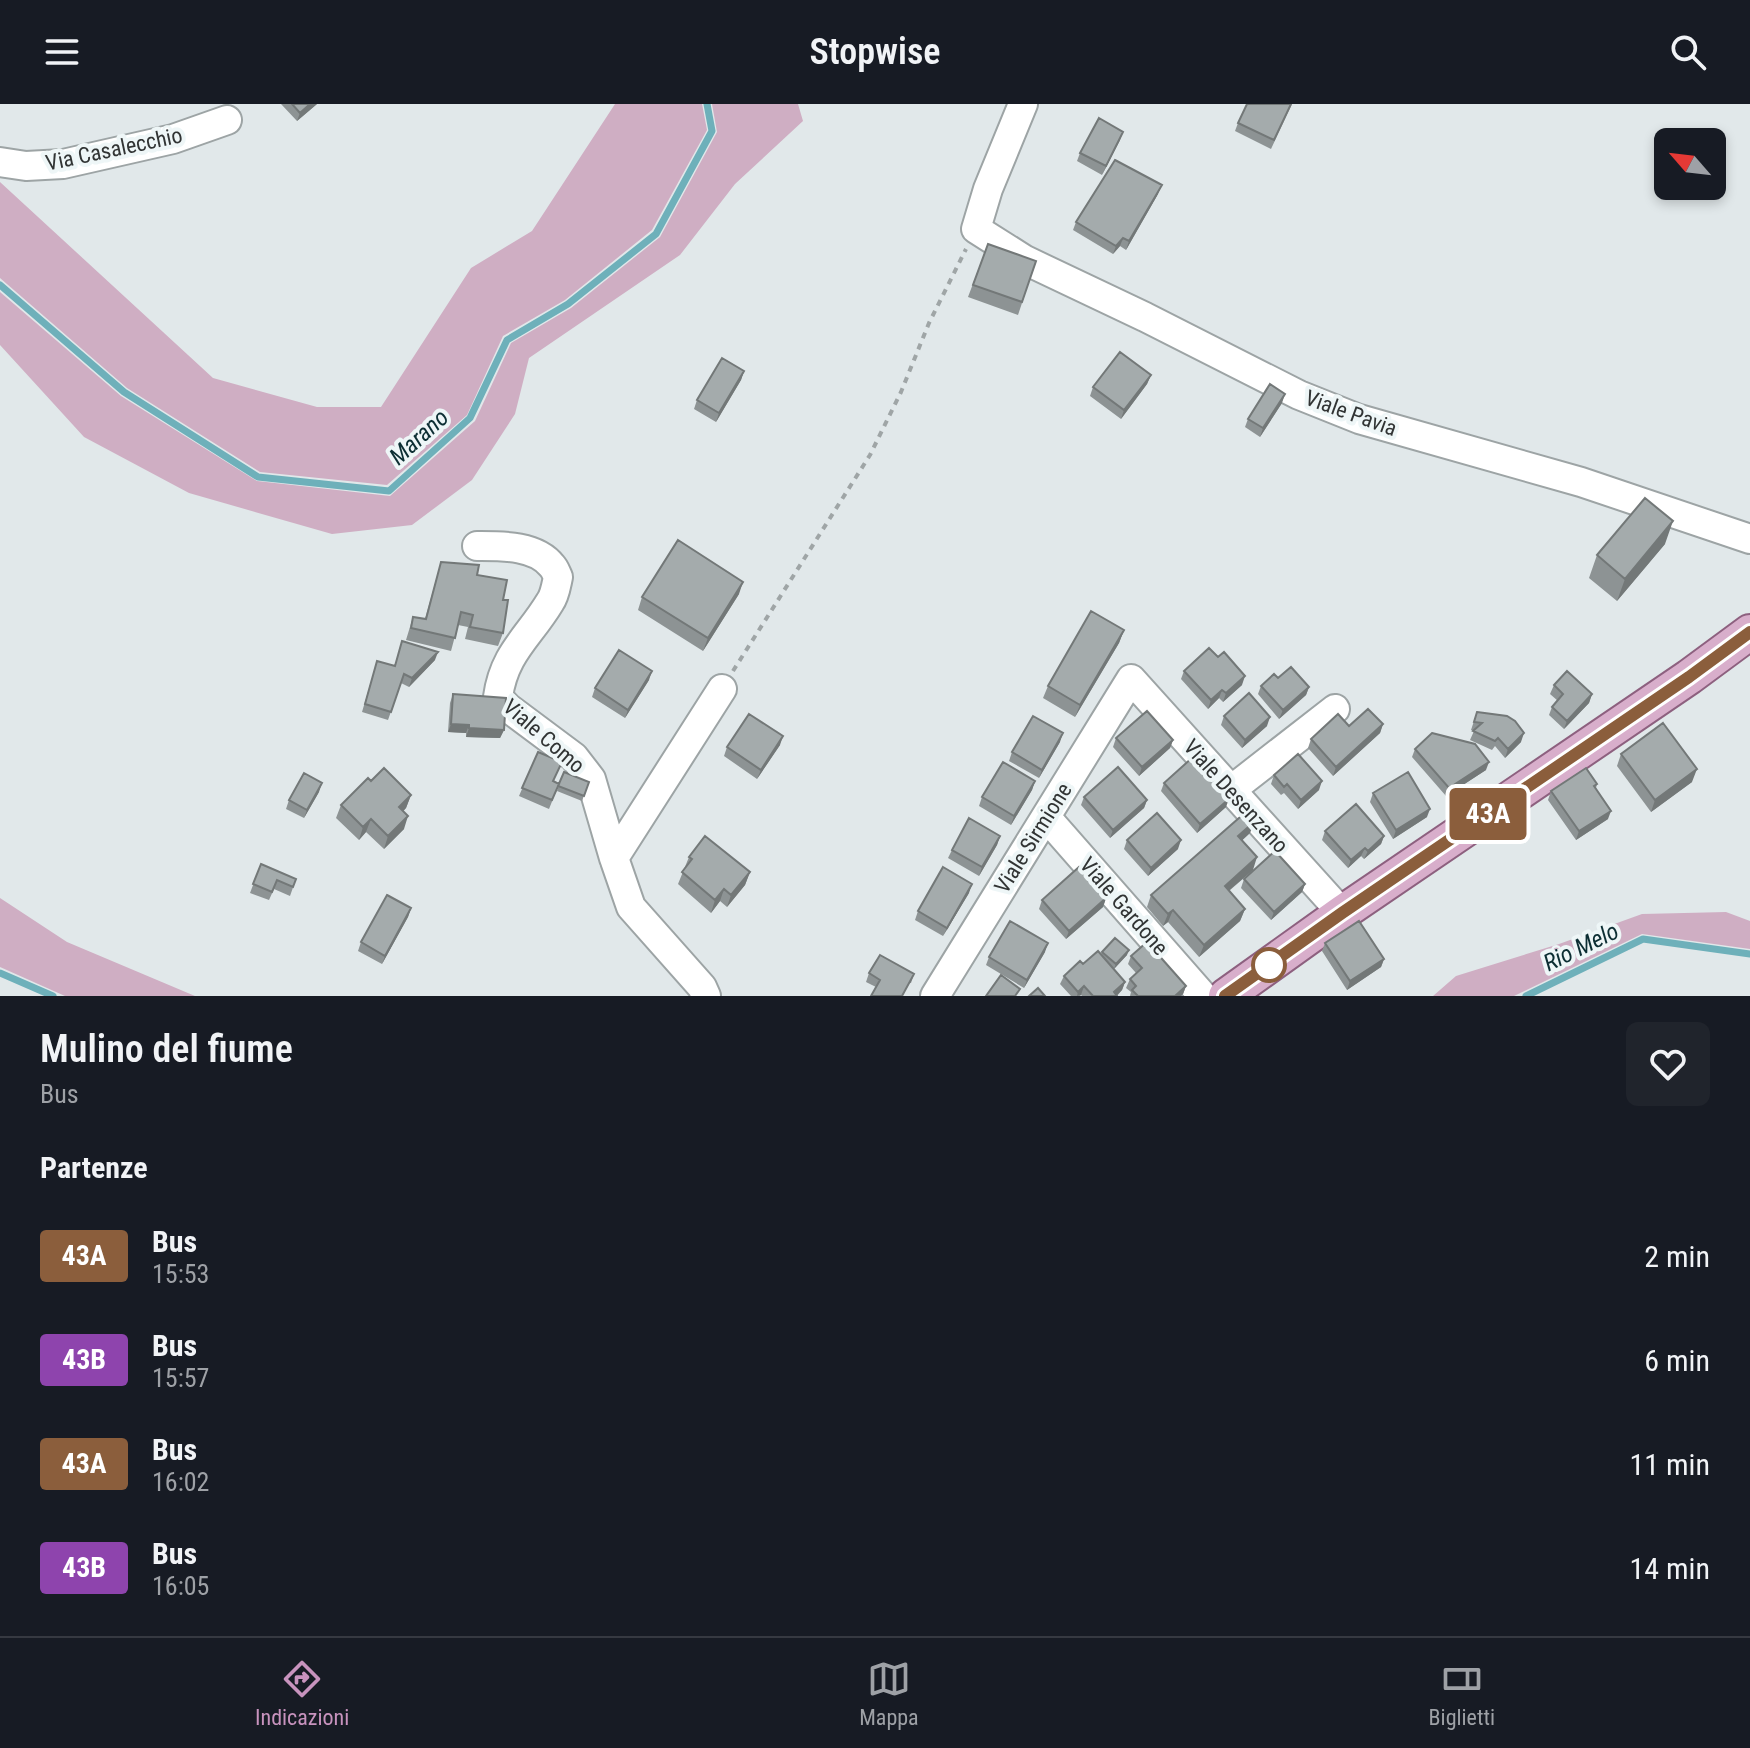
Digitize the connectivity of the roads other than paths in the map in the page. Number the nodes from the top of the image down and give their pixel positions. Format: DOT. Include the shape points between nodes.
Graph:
graph roads {
  1 [pos="1023,104"];
  2 [pos="227,120"];
  3 [pos="0,162"];
  4 [pos="1750,539"];
  5 [pos="477,546"];
  6 [pos="1750,632"];
  7 [pos="1131,679"];
  8 [pos="722,689"];
  9 [pos="1335,709"];
  10 [pos="1231,790"];
  11 [pos="1046,817"];
  12 [pos="614,858"];
  13 [pos="1342,913"];
  14 [pos="706,996"];
  15 [pos="935,996"];
  16 [pos="1203,996"];
  17 [pos="1226,996"];
  1 -- 4 [label="street, Viale Pavia" via="976,229 1025,260 1347,414 1581,482"];
  2 -- 3 [label="street, Via Casalecchio" via="173,139 63,164"];
  5 -- 12 [label="street, Viale Como" via="531,551 551,564 558,577 552,599 511,655 498,697 574,757 591,779"];
  6 -- 13 [label="main road"];
  7 -- 10 [label="street, Viale Desenzano"];
  7 -- 11 [label="street, Viale Sirmione"];
  8 -- 12 [label="street"];
  9 -- 10 [label="street"];
  10 -- 13 [label="street, Viale Desenzano"];
  11 -- 15 [label="street, Viale Sirmione"];
  11 -- 16 [label="street, Viale Gardone"];
  12 -- 14 [label="street, Viale Como" via="631,907"];
  13 -- 17 [label="main road"];
}
